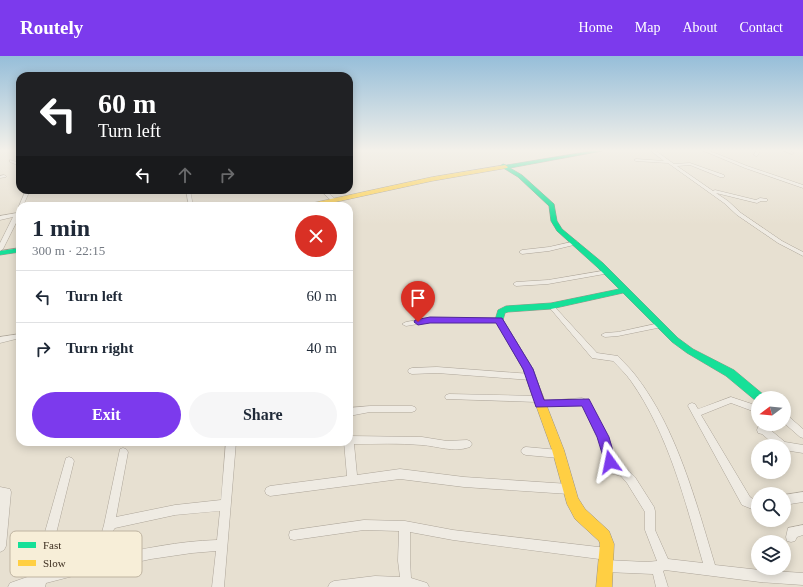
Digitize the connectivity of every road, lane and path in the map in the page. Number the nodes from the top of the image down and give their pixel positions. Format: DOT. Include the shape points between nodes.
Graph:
graph roads {
  1 [pos="454,176"];
  2 [pos="520,176"];
  3 [pos="689,176"];
  4 [pos="771,176"];
  5 [pos="803,187"];
  6 [pos="709,190"];
  7 [pos="327,194"];
  8 [pos="334,200"];
  9 [pos="765,200"];
  10 [pos="325,202"];
  11 [pos="16,215"];
  12 [pos="16,217"];
  13 [pos="0,218"];
  14 [pos="576,243"];
  15 [pos="0,249"];
  16 [pos="16,251"];
  17 [pos="522,252"];
  18 [pos="0,253"];
  19 [pos="803,254"];
  20 [pos="608,272"];
  21 [pos="516,284"];
  22 [pos="626,290"];
  23 [pos="551,306"];
  24 [pos="499,320"];
  25 [pos="406,324"];
  26 [pos="660,325"];
  27 [pos="605,334"];
  28 [pos="16,337"];
  29 [pos="0,340"];
  30 [pos="412,371"];
  31 [pos="531,377"];
  32 [pos="752,391"];
  33 [pos="449,397"];
  34 [pos="539,402"];
  35 [pos="751,407"];
  36 [pos="412,409"];
  37 [pos="353,411"];
  38 [pos="791,424"];
  39 [pos="764,431"];
  40 [pos="803,434"];
  41 [pos="774,439"];
  42 [pos="353,441"];
  43 [pos="467,444"];
  44 [pos="231,446"];
  45 [pos="349,446"];
  46 [pos="791,447"];
  47 [pos="803,449"];
  48 [pos="526,451"];
  49 [pos="123,452"];
  50 [pos="559,454"];
  51 [pos="69,461"];
  52 [pos="352,480"];
  53 [pos="569,489"];
  54 [pos="270,491"];
  55 [pos="0,492"];
  56 [pos="803,497"];
  57 [pos="791,499"];
  58 [pos="751,504"];
  59 [pos="226,505"];
  60 [pos="109,525"];
  61 [pos="406,526"];
  62 [pos="803,530"];
  63 [pos="52,531"];
  64 [pos="107,531"];
  65 [pos="294,535"];
  66 [pos="791,537"];
  67 [pos="221,545"];
  68 [pos="0,546"];
  69 [pos="142,556"];
  70 [pos="607,560"];
  71 [pos="661,566"];
  72 [pos="711,570"];
  73 [pos="57,577"];
  74 [pos="803,579"];
  75 [pos="40,582"];
  76 [pos="406,583"];
  77 [pos="14,587"];
  78 [pos="218,587"];
  79 [pos="334,587"];
  80 [pos="423,587"];
  81 [pos="604,587"];
  82 [pos="662,587"];
  1 -- 8 [label="street"];
  2 -- 14 [label="street" via="552,206 554,221 560,230"];
  3 -- 6 [label="street"];
  4 -- 5 [label="street"];
  6 -- 9 [label="street" via="757,202 760,199"];
  6 -- 19 [label="street" via="780,242"];
  7 -- 8 [label="street"];
  8 -- 10 [label="street"];
  11 -- 13 [label="street"];
  12 -- 15 [label="street"];
  14 -- 17 [label="street"];
  14 -- 20 [label="street"];
  16 -- 18 [label="street"];
  20 -- 21 [label="street" via="548,282"];
  20 -- 22 [label="street"];
  22 -- 23 [label="street"];
  22 -- 26 [label="street"];
  23 -- 24 [label="street" via="506,309 501,312"];
  23 -- 72 [label="street" via="595,356 615,358 647,397 685,486"];
  24 -- 25 [label="street" via="430,320"];
  24 -- 31 [label="street"];
  26 -- 27 [label="street"];
  26 -- 32 [label="street" via="682,347 730,373"];
  28 -- 29 [label="street"];
  30 -- 31 [label="street" via="437,370"];
  31 -- 34 [label="street"];
  33 -- 34 [label="street"];
  34 -- 50 [label="street"];
  34 -- 71 [label="street" via="582,401 587,404 606,444 613,470 624,472 650,510 650,530"];
  35 -- 58 [label="street" via="731,400 694,409 746,501"];
  36 -- 37 [label="street"];
  38 -- 40 [label="street"];
  39 -- 41 [label="street"];
  42 -- 43 [label="street"];
  44 -- 59 [label="street"];
  45 -- 52 [label="street"];
  46 -- 47 [label="street"];
  48 -- 50 [label="street"];
  49 -- 60 [label="street"];
  50 -- 53 [label="street"];
  51 -- 63 [label="street"];
  52 -- 53 [label="street" via="400,474 464,482"];
  52 -- 54 [label="street"];
  53 -- 70 [label="street" via="580,514 604,536 608,544"];
  55 -- 68 [label="street" via="6,492"];
  56 -- 57 [label="street"];
  59 -- 60 [label="street" via="175,510 115,521"];
  59 -- 67 [label="street"];
  60 -- 64 [label="street"];
  61 -- 65 [label="street" via="353,526"];
  61 -- 70 [label="street"];
  61 -- 76 [label="street"];
  62 -- 66 [label="street" via="792,532"];
  67 -- 69 [label="street" via="190,546"];
  67 -- 78 [label="street"];
  70 -- 71 [label="street"];
  70 -- 81 [label="street"];
  71 -- 72 [label="street"];
  71 -- 82 [label="street"];
  72 -- 74 [label="street"];
  73 -- 75 [label="street"];
  75 -- 77 [label="street"];
  76 -- 79 [label="street" via="375,582"];
  76 -- 80 [label="street"];
}
